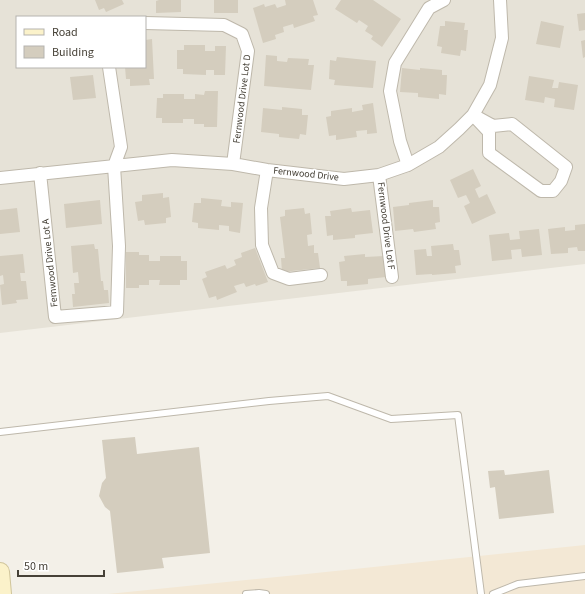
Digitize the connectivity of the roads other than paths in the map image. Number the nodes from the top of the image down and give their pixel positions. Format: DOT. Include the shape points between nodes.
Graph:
graph roads {
  1 [pos="444,0"];
  2 [pos="500,0"];
  3 [pos="146,23"];
  4 [pos="109,68"];
  5 [pos="472,115"];
  6 [pos="234,164"];
  7 [pos="408,165"];
  8 [pos="114,166"];
  9 [pos="267,170"];
  10 [pos="40,173"];
  11 [pos="379,175"];
  12 [pos="0,178"];
  13 [pos="322,275"];
  14 [pos="392,277"];
  15 [pos="0,432"];
  16 [pos="0,572"];
  17 [pos="585,576"];
  18 [pos="2,594"];
  19 [pos="246,594"];
  20 [pos="266,594"];
  21 [pos="481,594"];
  22 [pos="493,594"];
  1 -- 7 [label="street" via="429,8 395,63 390,91 400,141"];
  2 -- 5 [label="street, Fernwood Drive" via="502,38 490,85"];
  3 -- 6 [label="street, Fernwood Drive Lot D" via="224,25 242,34 248,51"];
  4 -- 8 [label="street" via="121,147"];
  5 -- 5 [label="street" via="489,132 489,153 540,191 553,191 562,181 566,166 512,124 493,126"];
  5 -- 7 [label="street, Fernwood Drive" via="439,147"];
  6 -- 8 [label="street, Fernwood Drive" via="172,160"];
  6 -- 9 [label="street, Fernwood Drive"];
  7 -- 11 [label="street, Fernwood Drive"];
  8 -- 10 [label="street, Fernwood Drive"];
  8 -- 10 [label="street, Fernwood Drive Lot A" via="119,246 117,312 55,317"];
  9 -- 11 [label="street, Fernwood Drive" via="344,178"];
  9 -- 13 [label="street" via="261,208 262,245 273,273 289,279"];
  10 -- 12 [label="street, Fernwood Drive"];
  11 -- 14 [label="street, Fernwood Drive Lot F"];
  15 -- 21 [label="lane" via="328,396 391,419 458,415"];
  16 -- 18 [label="street"];
  17 -- 22 [label="lane" via="518,584"];
  19 -- 20 [label="lane"];
}
